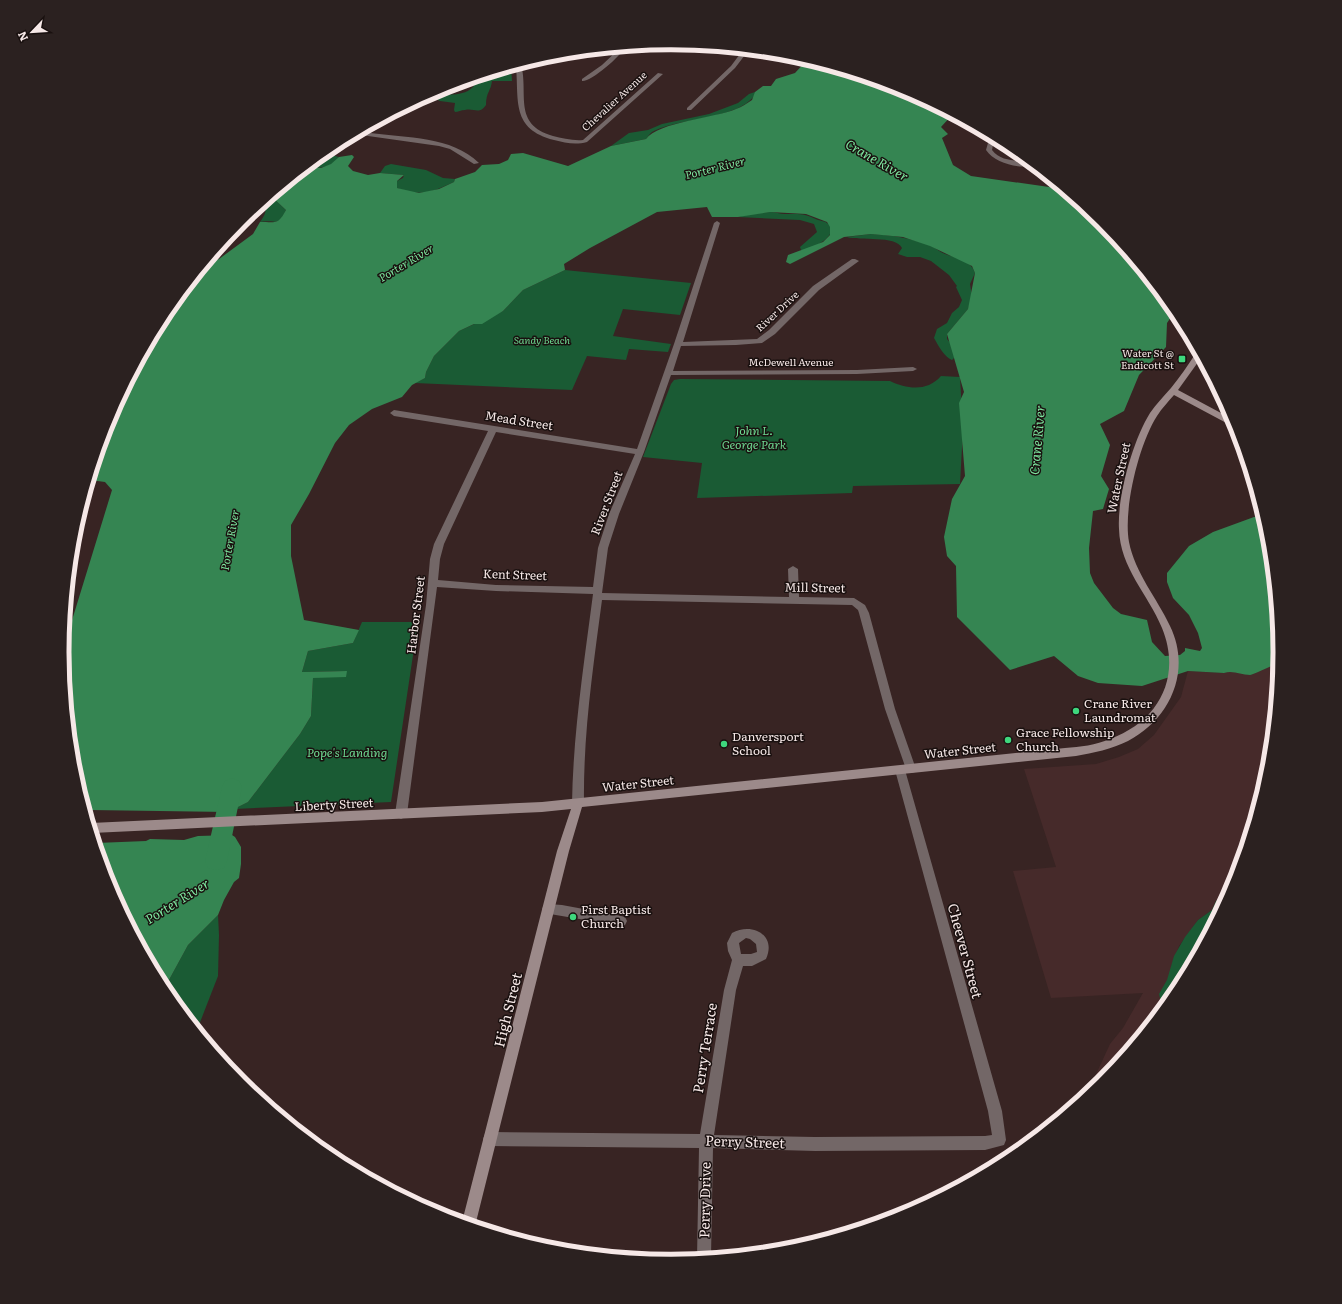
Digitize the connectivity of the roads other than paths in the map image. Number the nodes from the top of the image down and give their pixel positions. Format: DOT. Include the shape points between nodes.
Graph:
graph roads {
  1 [pos="619,52"];
  2 [pos="743,54"];
  3 [pos="519,70"];
  4 [pos="660,74"];
  5 [pos="584,80"];
  6 [pos="689,108"];
  7 [pos="366,134"];
  8 [pos="992,143"];
  9 [pos="476,162"];
  10 [pos="1022,163"];
  11 [pos="717,222"];
  12 [pos="855,261"];
  13 [pos="678,344"];
  14 [pos="1196,358"];
  15 [pos="914,369"];
  16 [pos="668,372"];
  17 [pos="1173,391"];
  18 [pos="394,413"];
  19 [pos="1226,419"];
  20 [pos="493,429"];
  21 [pos="640,452"];
  22 [pos="793,569"];
  23 [pos="433,583"];
  24 [pos="597,593"];
  25 [pos="794,600"];
  26 [pos="906,770"];
  27 [pos="578,804"];
  28 [pos="401,814"];
  29 [pos="96,828"];
  30 [pos="548,909"];
  31 [pos="621,921"];
  32 [pos="738,960"];
  33 [pos="490,1139"];
  34 [pos="999,1140"];
  35 [pos="706,1141"];
  36 [pos="470,1219"];
  37 [pos="704,1253"];
  1 -- 5 [label="street"];
  2 -- 6 [label="street"];
  3 -- 4 [label="street, Chevalier Avenue" via="526,122 542,134 566,141 581,142"];
  7 -- 9 [label="street" via="440,144"];
  8 -- 10 [label="street" via="989,150 995,157"];
  11 -- 13 [label="street, River Street"];
  12 -- 13 [label="street, River Drive" via="816,288 772,332 759,341"];
  13 -- 16 [label="street, River Street"];
  14 -- 17 [label="main road, Water Street"];
  15 -- 16 [label="street, McDewell Avenue" via="857,372"];
  16 -- 21 [label="street, River Street"];
  17 -- 19 [label="main road"];
  17 -- 26 [label="main road, Water Street" via="1152,416 1142,436 1125,507 1123,530 1130,562 1164,624 1173,649 1175,668 1166,700 1152,719 1125,738 1101,747"];
  18 -- 20 [label="street, Mead Street"];
  20 -- 21 [label="street, Mead Street"];
  20 -- 23 [label="street, Harbor Street" via="439,544"];
  21 -- 24 [label="street, River Street" via="608,530"];
  22 -- 25 [label="street"];
  23 -- 24 [label="street, Kent Street"];
  23 -- 28 [label="street, Harbor Street"];
  24 -- 25 [label="street, Mill Street"];
  24 -- 27 [label="street, River Street" via="580,728"];
  25 -- 26 [label="street, Mill Street" via="851,602 862,608"];
  26 -- 27 [label="main road, Water Street"];
  26 -- 34 [label="street, Cheever Street" via="963,998 995,1111"];
  27 -- 28 [label="main road, Liberty Street"];
  27 -- 30 [label="main road, High Street"];
  28 -- 29 [label="main road, Liberty Street"];
  30 -- 31 [label="street"];
  30 -- 33 [label="main road, High Street"];
  32 -- 35 [label="street, Perry Terrace" via="730,990"];
  33 -- 35 [label="street, Perry Street"];
  33 -- 36 [label="main road, High Street"];
  34 -- 35 [label="street, Perry Street" via="970,1144"];
  35 -- 37 [label="street, Perry Drive"];
}
